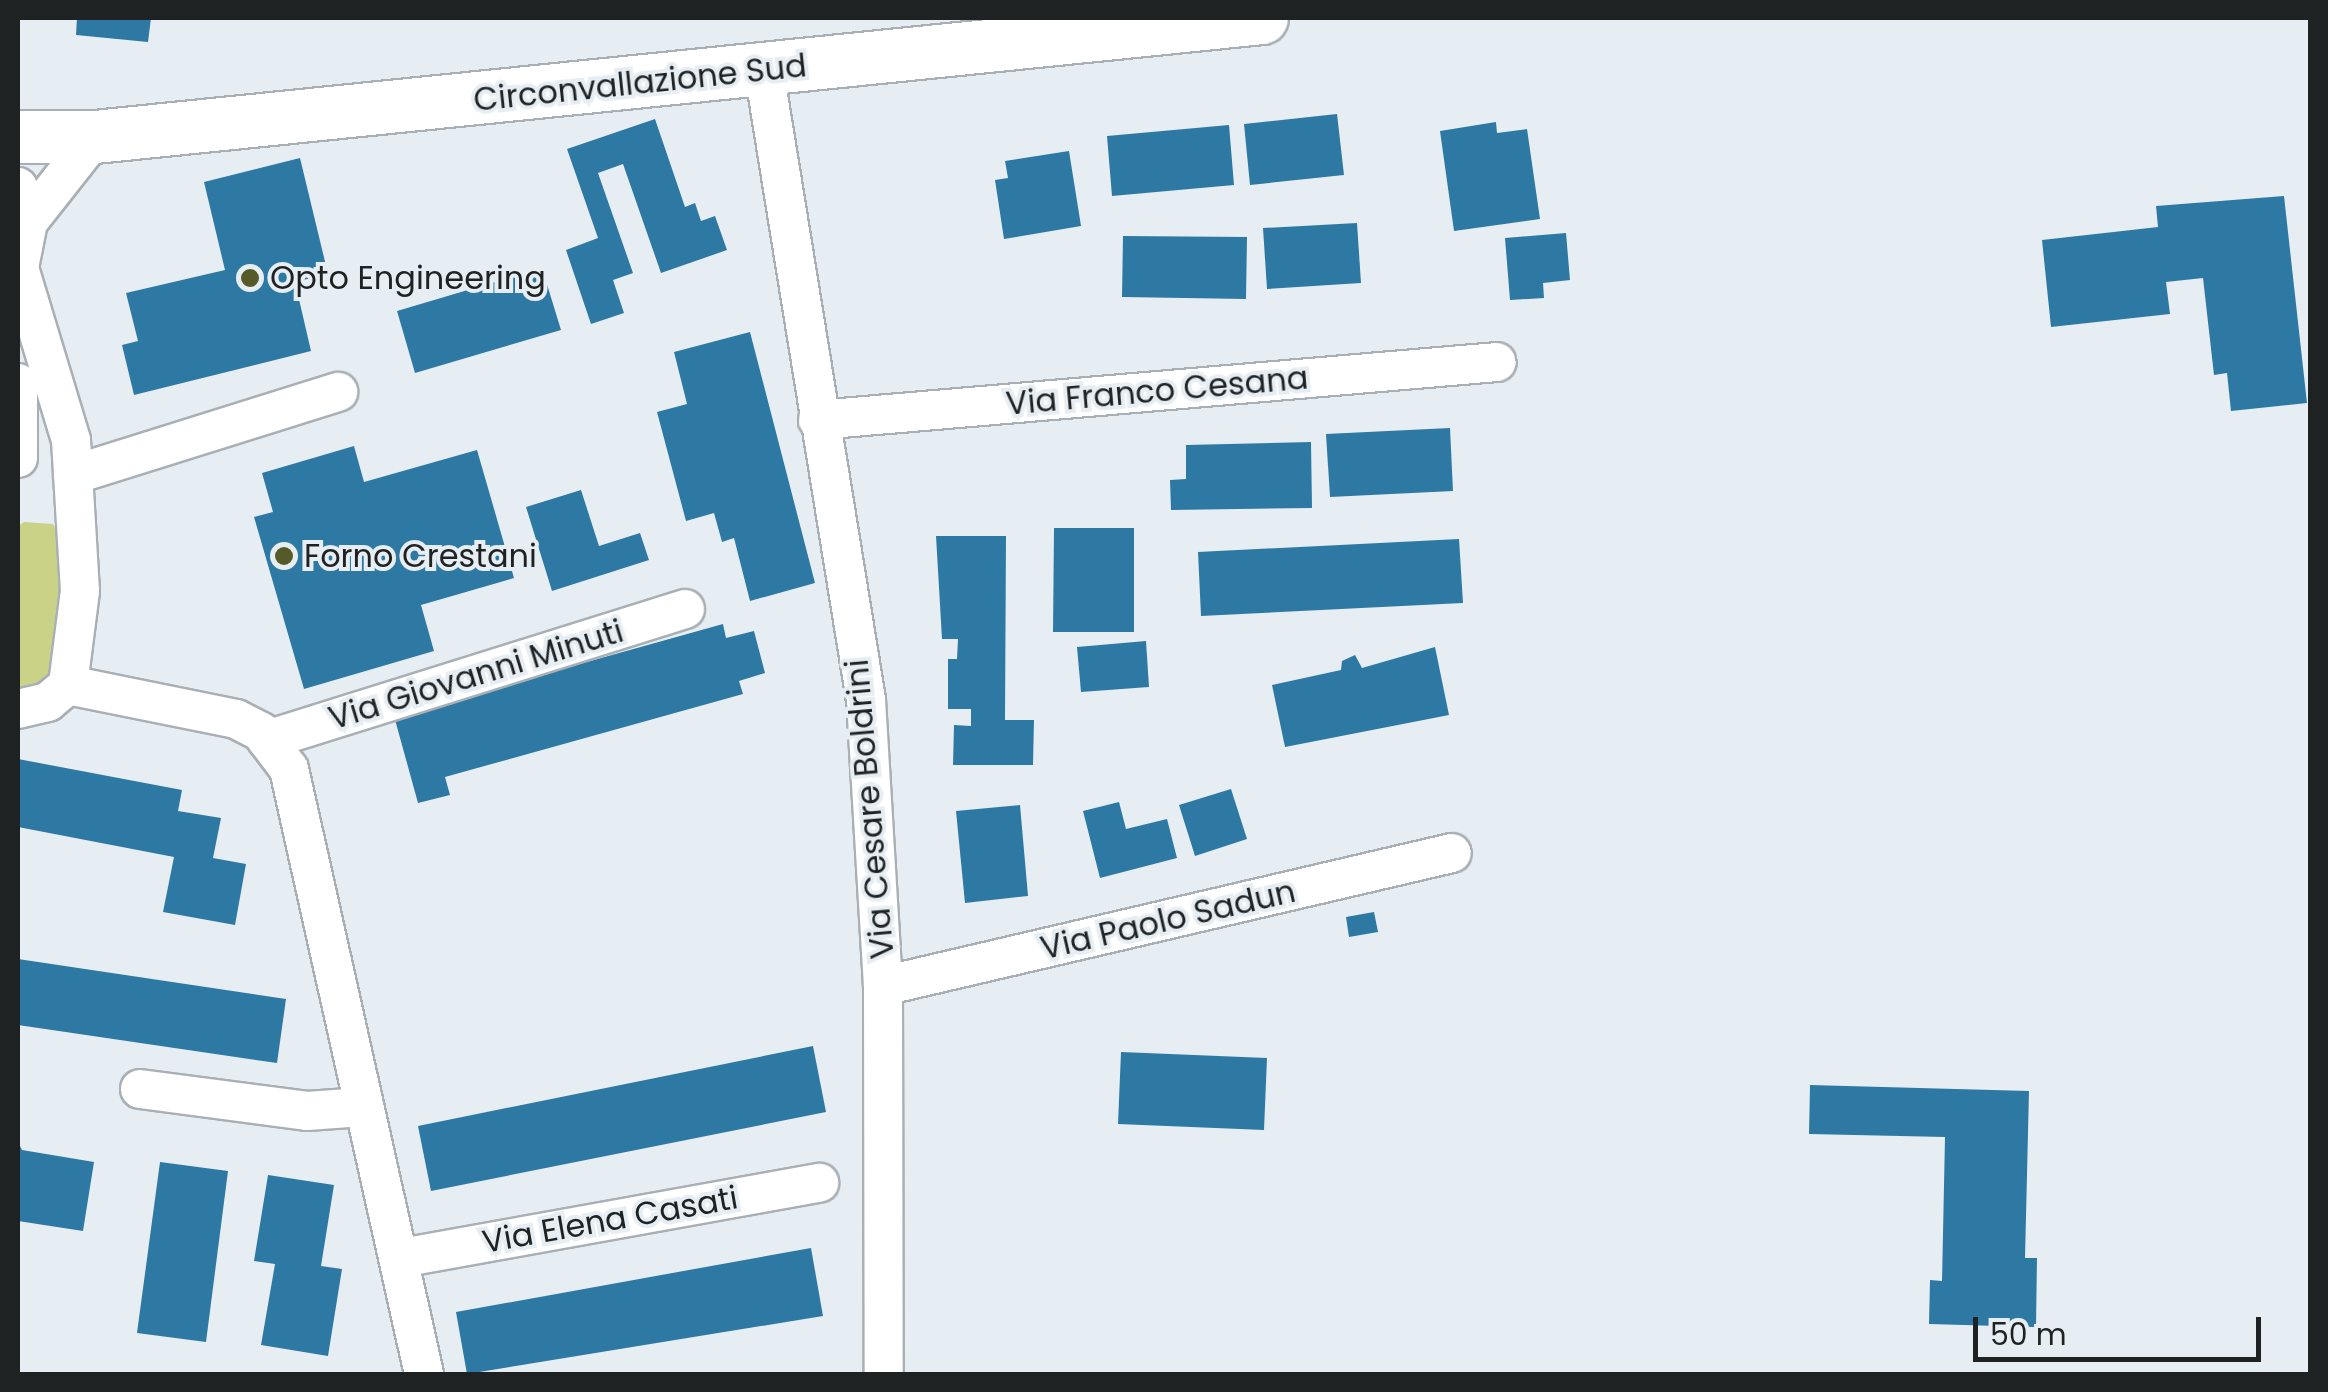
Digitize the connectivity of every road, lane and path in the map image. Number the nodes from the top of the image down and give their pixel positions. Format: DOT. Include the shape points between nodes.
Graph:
graph roads {
  1 [pos="1262,18"];
  2 [pos="764,71"];
  3 [pos="96,137"];
  4 [pos="18,138"];
  5 [pos="22,204"];
  6 [pos="1498,362"];
  7 [pos="18,383"];
  8 [pos="338,392"];
  9 [pos="818,420"];
  10 [pos="18,458"];
  11 [pos="73,475"];
  12 [pos="685,609"];
  13 [pos="68,685"];
  14 [pos="18,709"];
  15 [pos="267,740"];
  16 [pos="1452,854"];
  17 [pos="884,986"];
  18 [pos="140,1089"];
  19 [pos="363,1107"];
  20 [pos="819,1182"];
  21 [pos="401,1258"];
  22 [pos="424,1374"];
  23 [pos="884,1374"];
  1 -- 2 [label="main road, Circonvallazione Sud"];
  2 -- 3 [label="main road, Circonvallazione Sud"];
  2 -- 9 [label="street, Via Cesare Boldrini"];
  3 -- 4 [label="main road, Circonvallazione Sud"];
  3 -- 5 [label="street"];
  5 -- 11 [label="street" via="19,268 71,440"];
  6 -- 9 [label="street, Via Franco Cesana"];
  7 -- 10 [label="street"];
  8 -- 11 [label="street"];
  9 -- 17 [label="street, Via Cesare Boldrini" via="866,700"];
  11 -- 13 [label="street" via="80,591"];
  12 -- 15 [label="street, Via Giovanni Minuti"];
  13 -- 14 [label="street" via="48,702"];
  13 -- 15 [label="street" via="236,719"];
  15 -- 19 [label="street" via="289,769"];
  16 -- 17 [label="street, Via Paolo Sadun"];
  17 -- 23 [label="street, Via Cesare Boldrini"];
  18 -- 19 [label="street" via="307,1111"];
  19 -- 21 [label="street"];
  20 -- 21 [label="street, Via Elena Casati"];
  21 -- 22 [label="street"];
}
